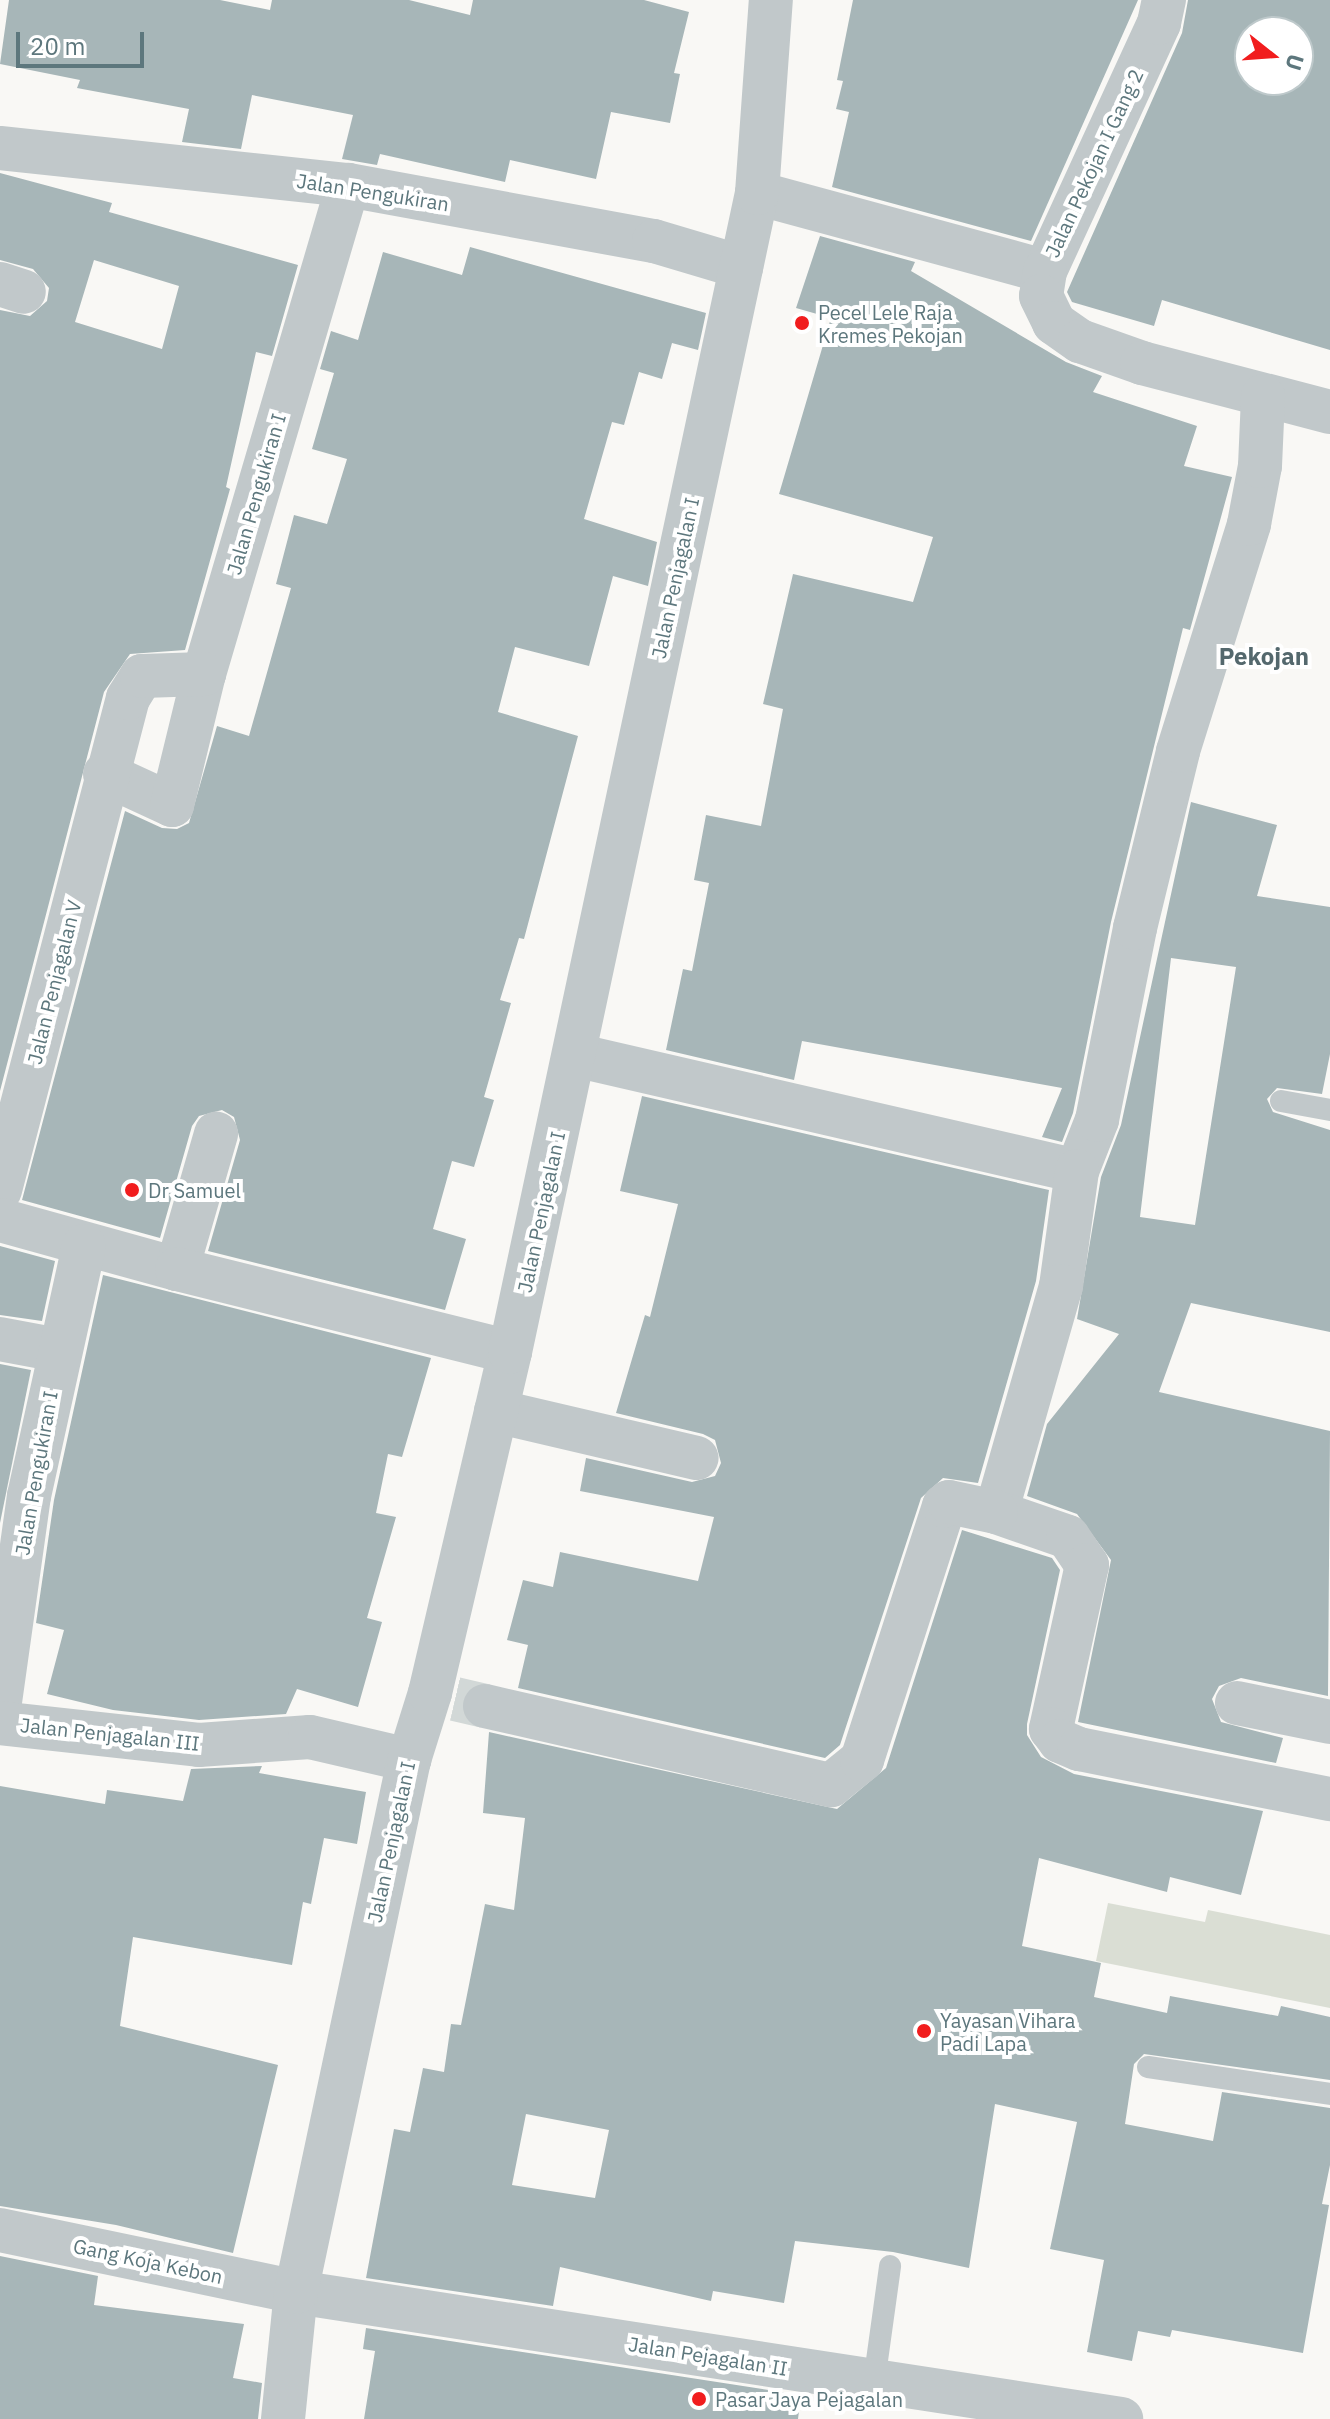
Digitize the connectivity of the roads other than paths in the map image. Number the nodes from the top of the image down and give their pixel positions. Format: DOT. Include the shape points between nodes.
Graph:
graph roads {
  1 [pos="771,0"];
  2 [pos="1164,0"];
  3 [pos="0,148"];
  4 [pos="348,185"];
  5 [pos="757,193"];
  6 [pos="741,267"];
  7 [pos="1045,271"];
  8 [pos="1263,396"];
  9 [pos="1330,412"];
  10 [pos="204,674"];
  11 [pos="105,774"];
  12 [pos="575,1055"];
  13 [pos="1281,1101"];
  14 [pos="1330,1110"];
  15 [pos="216,1134"];
  16 [pos="1077,1171"];
  17 [pos="0,1190"];
  18 [pos="0,1220"];
  19 [pos="84,1246"];
  20 [pos="177,1269"];
  21 [pos="0,1339"];
  22 [pos="59,1350"];
  23 [pos="510,1352"];
  24 [pos="496,1411"];
  25 [pos="697,1458"];
  26 [pos="996,1512"];
  27 [pos="457,1699"];
  28 [pos="0,1702"];
  29 [pos="1237,1703"];
  30 [pos="1330,1722"];
  31 [pos="0,1723"];
  32 [pos="409,1760"];
  33 [pos="1330,1799"];
  34 [pos="1148,2067"];
  35 [pos="1330,2094"];
  36 [pos="0,2230"];
  37 [pos="890,2266"];
  38 [pos="296,2292"];
  39 [pos="874,2382"];
  40 [pos="283,2419"];
  41 [pos="1121,2419"];
  1 -- 5 [label="street, Jalan Penjagalan I"];
  2 -- 7 [label="street, Jalan Pekojan I Gang 2" via="1159,23"];
  3 -- 4 [label="street, Jalan Pengukiran"];
  4 -- 6 [label="street, Jalan Pengukiran" via="654,241"];
  4 -- 10 [label="street, Jalan Pengukiran I"];
  5 -- 6 [label="street, Jalan Penjagalan I"];
  5 -- 7 [label="street, Jalan Pekojan I Gang 2"];
  6 -- 12 [label="street, Jalan Penjagalan I"];
  7 -- 8 [label="street" via="1041,296 1054,323 1080,341"];
  8 -- 9 [label="street"];
  8 -- 16 [label="street" via="1260,466 1249,524 1178,751 1135,928 1097,1120"];
  10 -- 11 [label="street, Jalan Penjagalan V" via="142,676 128,698"];
  10 -- 11 [label="street, Jalan Pengukiran I" via="172,805"];
  11 -- 17 [label="street, Jalan Penjagalan V"];
  12 -- 16 [label="street"];
  12 -- 23 [label="street, Jalan Penjagalan I"];
  13 -- 14 [label="lane"];
  15 -- 20 [label="street"];
  16 -- 26 [label="street" via="1061,1286"];
  18 -- 19 [label="street"];
  19 -- 20 [label="street"];
  19 -- 22 [label="street, Jalan Pengukiran I"];
  20 -- 23 [label="street"];
  21 -- 22 [label="street"];
  22 -- 28 [label="street, Jalan Pengukiran I" via="29,1496"];
  23 -- 24 [label="street, Jalan Penjagalan I"];
  24 -- 25 [label="street"];
  24 -- 27 [label="street, Jalan Penjagalan I"];
  26 -- 27 [label="street" via="949,1502 944,1506 862,1760 831,1785"];
  26 -- 33 [label="street" via="1068,1537 1087,1565 1052,1711 1051,1729 1060,1741"];
  27 -- 32 [label="street, Jalan Penjagalan I"];
  29 -- 30 [label="street"];
  31 -- 32 [label="street, Jalan Penjagalan III" via="199,1745 310,1737"];
  32 -- 38 [label="street, Jalan Penjagalan I"];
  34 -- 35 [label="lane"];
  36 -- 38 [label="street, Gang Koja Kebon"];
  37 -- 39 [label="lane"];
  38 -- 39 [label="street, Jalan Pejagalan II"];
  38 -- 40 [label="street, Jalan Penjagalan I"];
  39 -- 41 [label="street, Jalan Pejagalan II"];
}
